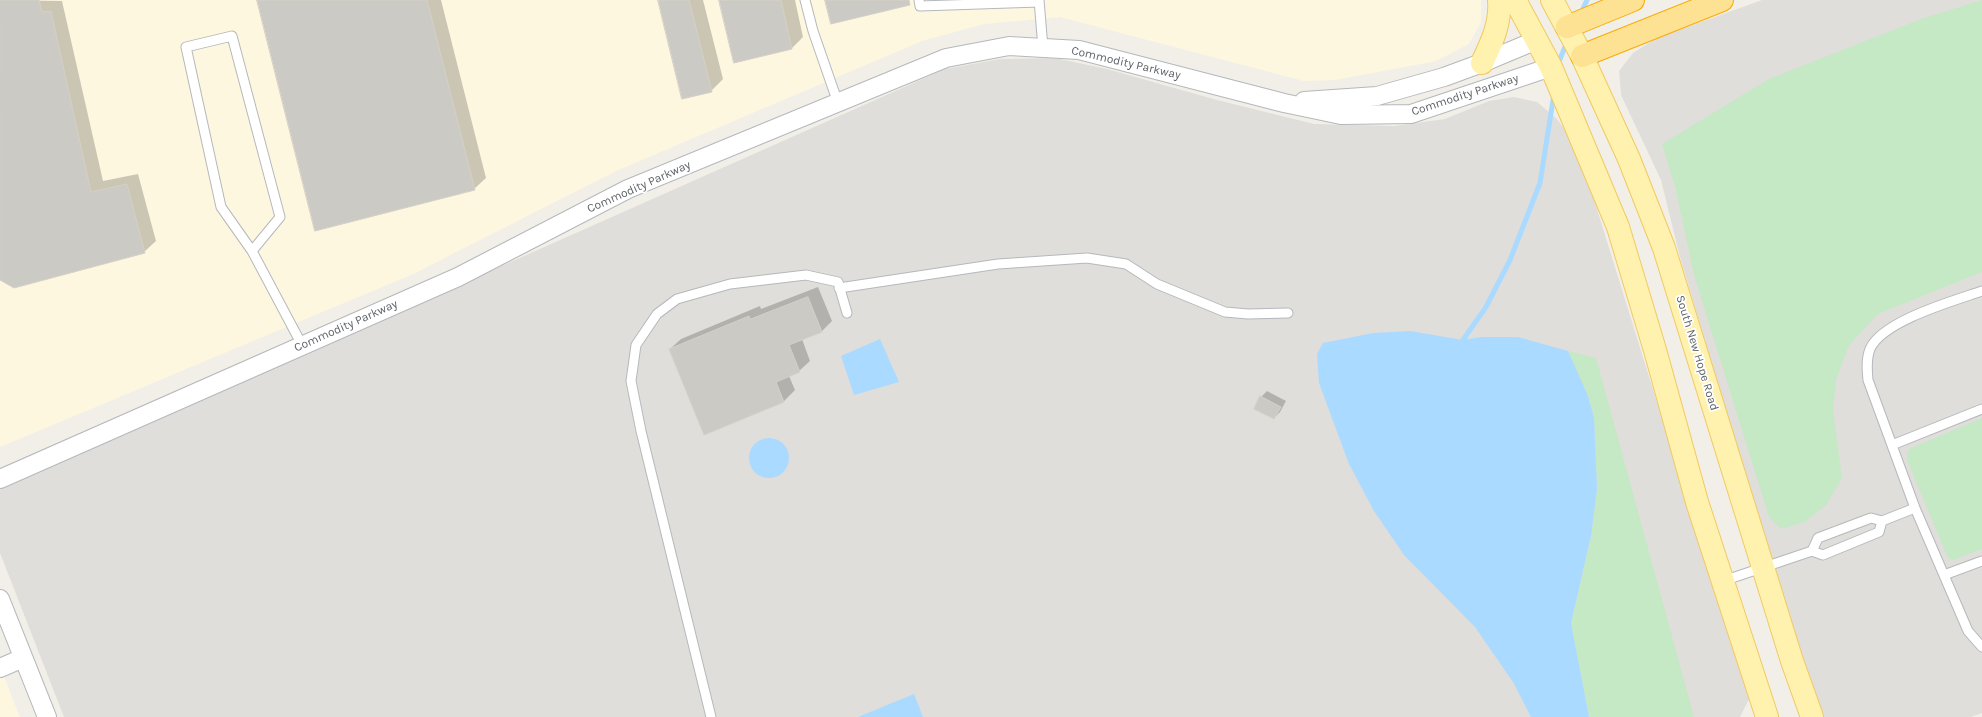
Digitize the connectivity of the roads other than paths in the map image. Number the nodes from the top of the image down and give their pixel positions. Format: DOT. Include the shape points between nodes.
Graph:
graph roads {
  1 [pos="805,0"];
  2 [pos="919,0"];
  3 [pos="1499,0"];
  4 [pos="1515,0"];
  5 [pos="1552,0"];
  6 [pos="1634,0"];
  7 [pos="1722,0"];
  8 [pos="1039,1"];
  9 [pos="1567,27"];
  10 [pos="1537,40"];
  11 [pos="1043,48"];
  12 [pos="1582,56"];
  13 [pos="1482,63"];
  14 [pos="1551,67"];
  15 [pos="838,102"];
  16 [pos="1284,103"];
  17 [pos="252,251"];
  18 [pos="840,288"];
  19 [pos="1982,291"];
  20 [pos="847,313"];
  21 [pos="1288,313"];
  22 [pos="302,345"];
  23 [pos="1982,409"];
  24 [pos="1892,445"];
  25 [pos="0,479"];
  26 [pos="1915,508"];
  27 [pos="1882,521"];
  28 [pos="1812,551"];
  29 [pos="1982,560"];
  30 [pos="1763,567"];
  31 [pos="1944,576"];
  32 [pos="1723,581"];
  33 [pos="0,599"];
  34 [pos="1982,647"];
  35 [pos="23,658"];
  36 [pos="0,668"];
  37 [pos="47,717"];
  38 [pos="711,717"];
  39 [pos="1767,717"];
  40 [pos="1812,717"];
  1 -- 15 [label="lane"];
  2 -- 8 [label="lane" via="920,6"];
  3 -- 13 [label="main road" via="1500,14 1496,32"];
  4 -- 10 [label="main road"];
  5 -- 9 [label="main road, South New Hope Road"];
  6 -- 9 [label="highway"];
  7 -- 12 [label="highway"];
  8 -- 11 [label="lane"];
  9 -- 10 [label="main road"];
  9 -- 12 [label="main road, South New Hope Road"];
  10 -- 13 [label="street, Commodity Parkway"];
  10 -- 14 [label="main road"];
  11 -- 15 [label="street, Commodity Parkway" via="1009,46 946,58"];
  11 -- 16 [label="street, Commodity Parkway" via="1079,50"];
  12 -- 14 [label="main road"];
  12 -- 30 [label="main road, South New Hope Road" via="1629,159 1664,248"];
  13 -- 16 [label="street, Commodity Parkway" via="1377,96"];
  14 -- 16 [label="street, Commodity Parkway" via="1411,114 1341,115"];
  14 -- 32 [label="main road" via="1618,227 1697,502"];
  15 -- 22 [label="street, Commodity Parkway" via="628,189 458,277"];
  17 -- 17 [label="lane" via="221,207 186,47 232,36 280,217"];
  17 -- 22 [label="lane"];
  18 -- 20 [label="lane"];
  18 -- 21 [label="lane" via="998,264 1087,258 1126,264 1157,284 1225,312"];
  18 -- 38 [label="lane" via="838,282 806,275 730,284 677,299 657,314 636,345 631,381 641,432"];
  19 -- 24 [label="lane" via="1909,318 1879,335 1870,350 1867,364 1868,380"];
  22 -- 25 [label="street, Commodity Parkway"];
  23 -- 24 [label="lane"];
  24 -- 26 [label="lane"];
  26 -- 27 [label="lane"];
  26 -- 31 [label="lane"];
  27 -- 28 [label="lane" via="1871,518 1818,538"];
  27 -- 28 [label="lane" via="1879,532 1823,555"];
  28 -- 30 [label="lane"];
  29 -- 31 [label="lane"];
  30 -- 32 [label="lane"];
  30 -- 40 [label="main road, South New Hope Road"];
  31 -- 34 [label="lane" via="1968,630"];
  32 -- 39 [label="main road"];
  33 -- 35 [label="street"];
  35 -- 36 [label="street"];
  35 -- 37 [label="street"];
}
